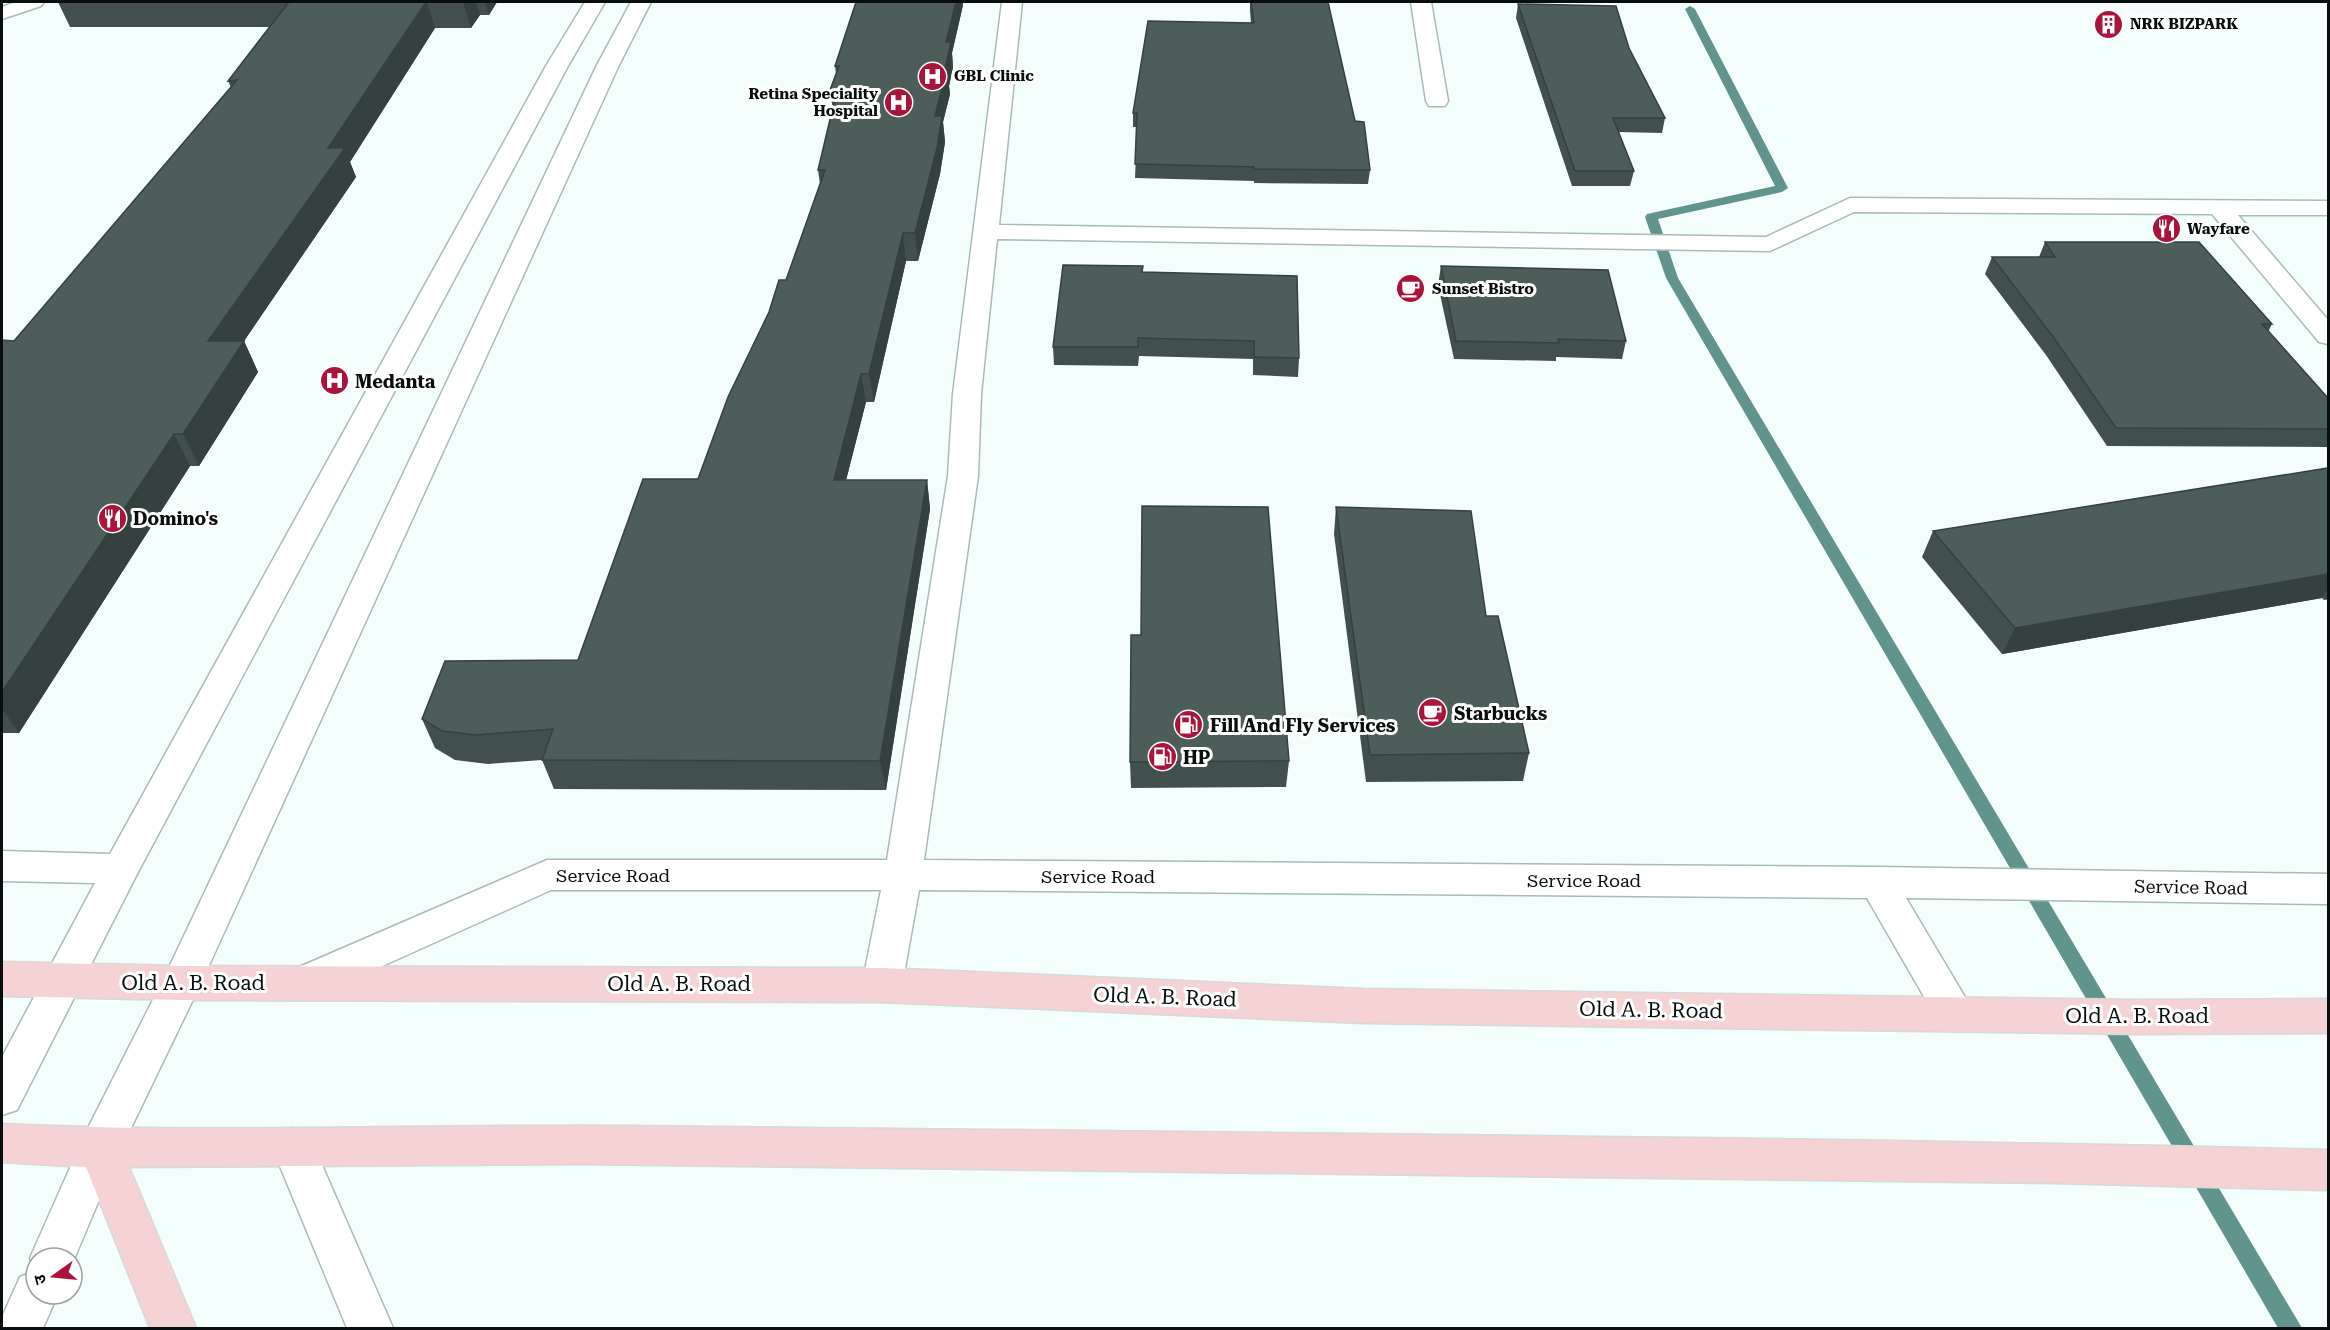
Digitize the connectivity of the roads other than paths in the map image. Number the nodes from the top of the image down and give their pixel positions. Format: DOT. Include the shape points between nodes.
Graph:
graph roads {
  1 [pos="34,2"];
  2 [pos="595,2"];
  3 [pos="641,2"];
  4 [pos="1012,2"];
  5 [pos="1421,2"];
  6 [pos="2,13"];
  7 [pos="1437,101"];
  8 [pos="2219,208"];
  9 [pos="2328,208"];
  10 [pos="986,232"];
  11 [pos="2328,336"];
  12 [pos="2,867"];
  13 [pos="121,869"];
  14 [pos="903,875"];
  15 [pos="1877,882"];
  16 [pos="2328,890"];
  17 [pos="2,979"];
  18 [pos="63,982"];
  19 [pos="182,983"];
  20 [pos="304,983"];
  21 [pos="882,985"];
  22 [pos="1972,1014"];
  23 [pos="2328,1016"];
  24 [pos="2,1097"];
  25 [pos="2,1143"];
  26 [pos="293,1147"];
  27 [pos="100,1148"];
  28 [pos="2328,1170"];
  29 [pos="56,1246"];
  30 [pos="30,1306"];
  31 [pos="20,1329"];
  32 [pos="173,1329"];
  33 [pos="370,1329"];
  1 -- 6 [label="street"];
  2 -- 13 [label="street"];
  3 -- 19 [label="street" via="608,65"];
  4 -- 10 [label="street"];
  5 -- 7 [label="street"];
  8 -- 9 [label="street"];
  8 -- 10 [label="street" via="1850,204 1770,244"];
  8 -- 11 [label="street"];
  10 -- 14 [label="street" via="967,394 963,476"];
  12 -- 13 [label="street"];
  13 -- 18 [label="street"];
  14 -- 15 [label="street, Service Road"];
  14 -- 20 [label="street, Service Road" via="547,875"];
  14 -- 21 [label="street"];
  15 -- 16 [label="street, Service Road"];
  15 -- 22 [label="street"];
  17 -- 18 [label="main road, Old A. B. Road"];
  18 -- 19 [label="main road, Old A. B. Road"];
  18 -- 24 [label="street"];
  19 -- 20 [label="main road, Old A. B. Road"];
  19 -- 27 [label="street"];
  20 -- 21 [label="main road, Old A. B. Road"];
  21 -- 22 [label="main road, Old A. B. Road" via="1364,1006"];
  22 -- 23 [label="main road, Old A. B. Road"];
  25 -- 27 [label="main road"];
  26 -- 27 [label="main road"];
  26 -- 28 [label="main road" via="584,1145 2053,1163"];
  26 -- 33 [label="street"];
  27 -- 29 [label="street"];
  27 -- 32 [label="main road"];
  30 -- 31 [label="street"];
}
